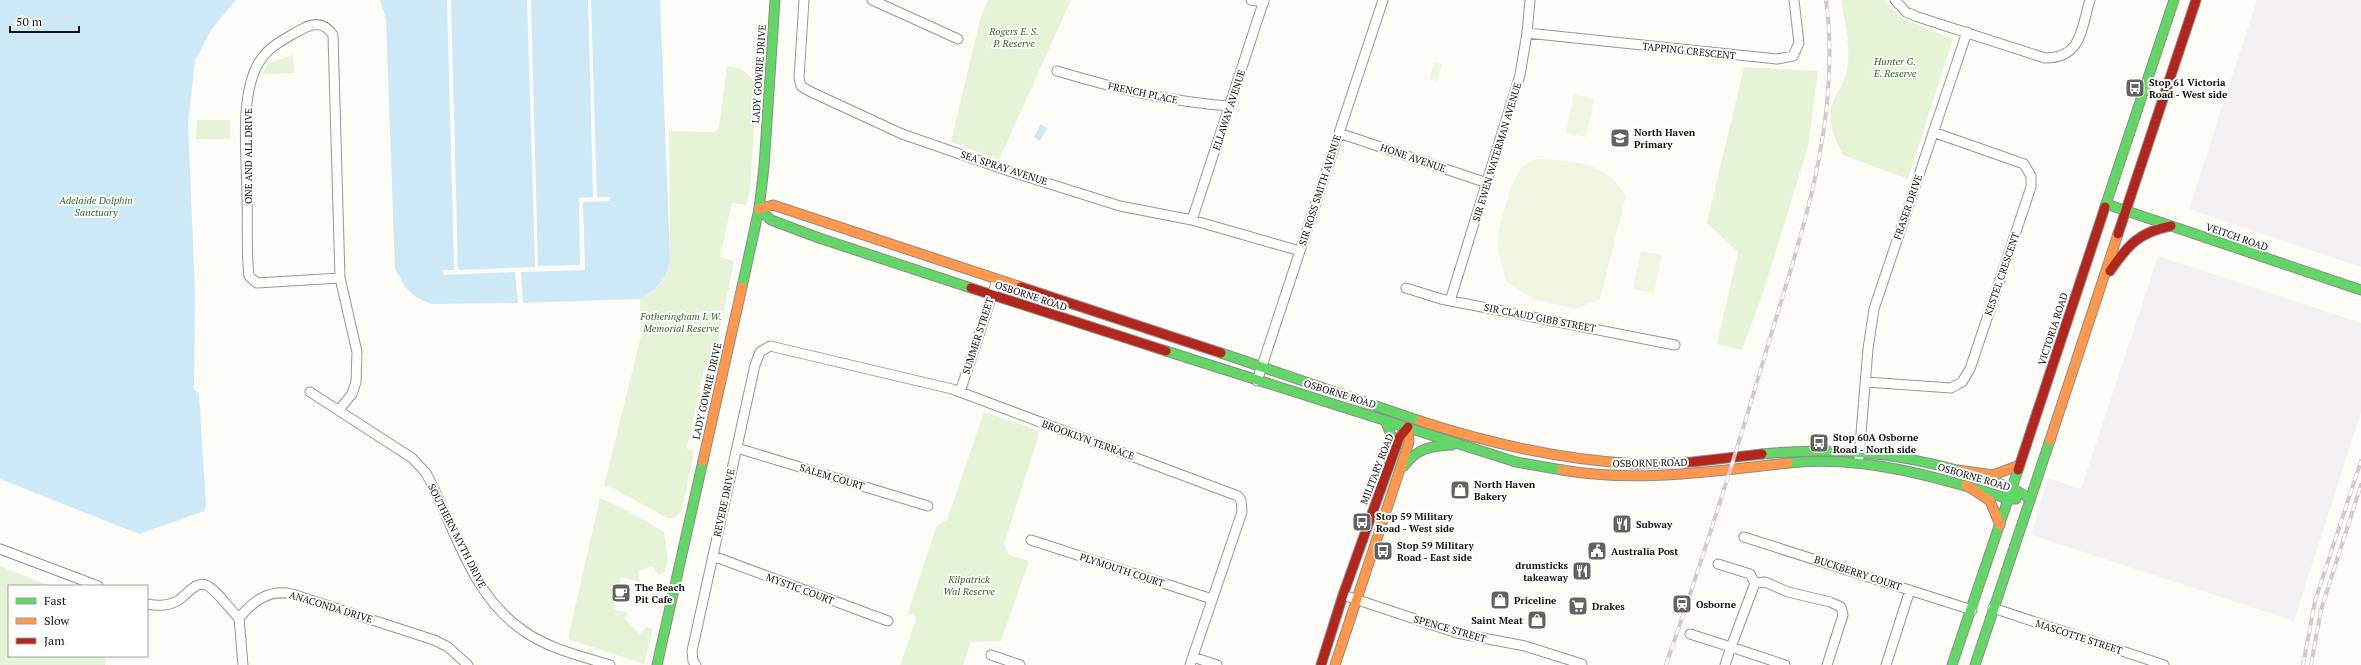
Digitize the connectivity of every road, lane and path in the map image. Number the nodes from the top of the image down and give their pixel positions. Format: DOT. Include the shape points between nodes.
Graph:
graph roads {
  1 [pos="775,0"];
  2 [pos="804,0"];
  3 [pos="872,0"];
  4 [pos="1251,0"];
  5 [pos="1382,0"];
  6 [pos="1530,0"];
  7 [pos="1794,0"];
  8 [pos="1895,0"];
  9 [pos="2090,0"];
  10 [pos="2174,0"];
  11 [pos="2196,0"];
  12 [pos="1264,1"];
  13 [pos="1967,32"];
  14 [pos="1527,33"];
  15 [pos="958,39"];
  16 [pos="1057,71"];
  17 [pos="1230,106"];
  18 [pos="1933,132"];
  19 [pos="1338,133"];
  20 [pos="1488,183"];
  21 [pos="2106,204"];
  22 [pos="759,209"];
  23 [pos="2125,210"];
  24 [pos="1192,220"];
  25 [pos="2171,226"];
  26 [pos="1300,251"];
  27 [pos="340,278"];
  28 [pos="997,280"];
  29 [pos="1406,288"];
  30 [pos="2100,288"];
  31 [pos="2361,290"];
  32 [pos="992,295"];
  33 [pos="1450,301"];
  34 [pos="1675,345"];
  35 [pos="764,348"];
  36 [pos="1262,366"];
  37 [pos="1258,381"];
  38 [pos="1866,382"];
  39 [pos="310,392"];
  40 [pos="960,392"];
  41 [pos="339,410"];
  42 [pos="1393,412"];
  43 [pos="1385,420"];
  44 [pos="1429,423"];
  45 [pos="1408,427"];
  46 [pos="1461,445"];
  47 [pos="736,448"];
  48 [pos="1859,451"];
  49 [pos="1574,460"];
  50 [pos="1601,463"];
  51 [pos="1858,464"];
  52 [pos="2020,465"];
  53 [pos="1388,470"];
  54 [pos="1958,470"];
  55 [pos="1584,474"];
  56 [pos="1398,475"];
  57 [pos="1966,485"];
  58 [pos="2013,487"];
  59 [pos="2029,498"];
  60 [pos="2009,499"];
  61 [pos="928,506"];
  62 [pos="2000,525"];
  63 [pos="1744,537"];
  64 [pos="1031,540"];
  65 [pos="0,549"];
  66 [pos="713,556"];
  67 [pos="1718,564"];
  68 [pos="1755,583"];
  69 [pos="95,585"];
  70 [pos="1910,590"];
  71 [pos="1343,595"];
  72 [pos="1212,599"];
  73 [pos="1357,600"];
  74 [pos="148,604"];
  75 [pos="1993,608"];
  76 [pos="1972,610"];
  77 [pos="239,618"];
  78 [pos="888,622"];
  79 [pos="1690,634"];
  80 [pos="1731,647"];
  81 [pos="992,655"];
  82 [pos="1192,661"];
  83 [pos="695,663"];
  84 [pos="1582,664"];
  85 [pos="243,665"];
  86 [pos="468,665"];
  87 [pos="610,665"];
  88 [pos="656,665"];
  89 [pos="1020,665"];
  90 [pos="1217,665"];
  91 [pos="1321,665"];
  92 [pos="1335,665"];
  93 [pos="1725,665"];
  94 [pos="1785,665"];
  95 [pos="1827,665"];
  96 [pos="1886,665"];
  97 [pos="1952,665"];
  98 [pos="1975,665"];
  99 [pos="2164,665"];
  1 -- 22 [label="main road, LADY GOWRIE DRIVE"];
  2 -- 24 [label="street, SEA SPRAY AVENUE" via="799,78 801,86 809,91 902,134 1012,172 1120,206"];
  3 -- 15 [label="street"];
  4 -- 12 [label="street"];
  5 -- 19 [label="street, SIR ROSS SMITH AVENUE"];
  6 -- 14 [label="street, SIR EWEN WATERMAN AVENUE"];
  7 -- 14 [label="street, TAPPING CRESCENT" via="1799,43 1793,56 1777,59"];
  8 -- 13 [label="street" via="1906,12"];
  9 -- 13 [label="street" via="2075,48 2066,55 2045,58"];
  10 -- 21 [label="main road, VICTORIA ROAD"];
  11 -- 23 [label="main road"];
  12 -- 17 [label="street, ELLAWAY AVENUE"];
  13 -- 18 [label="street, FRASER DRIVE"];
  14 -- 20 [label="street, SIR EWEN WATERMAN AVENUE" via="1520,75"];
  16 -- 17 [label="street, FRENCH PLACE" via="1121,90 1170,100"];
  17 -- 24 [label="street, ELLAWAY AVENUE"];
  18 -- 38 [label="street, FRASER DRIVE" via="1874,309"];
  18 -- 38 [label="street, KESTEL CRESCENT" via="2024,164 2031,176 2031,187 1970,370 1962,382 1951,388"];
  19 -- 20 [label="street, HONE AVENUE"];
  19 -- 26 [label="street, SIR ROSS SMITH AVENUE"];
  20 -- 33 [label="street, SIR EWEN WATERMAN AVENUE"];
  21 -- 23 [label="main road, VEITCH ROAD"];
  21 -- 52 [label="main road, VICTORIA ROAD"];
  22 -- 28 [label="main road, OSBORNE ROAD" via="773,205"];
  22 -- 32 [label="main road, OSBORNE ROAD" via="771,220"];
  22 -- 88 [label="main road, LADY GOWRIE DRIVE"];
  23 -- 25 [label="main road, VEITCH ROAD"];
  23 -- 30 [label="main road"];
  24 -- 26 [label="street, SEA SPRAY AVENUE"];
  25 -- 30 [label="main road" via="2153,228 2136,238"];
  25 -- 31 [label="main road, VEITCH ROAD"];
  26 -- 36 [label="street, SIR ROSS SMITH AVENUE"];
  27 -- 27 [label="street, ONE AND ALL DRIVE" via="333,36 328,28 310,25 266,52 257,65 250,84 246,120 249,276 257,283"];
  27 -- 41 [label="street, ONE AND ALL DRIVE" via="357,352 357,368 352,394"];
  28 -- 32 [label="street, SUMMER STREET"];
  28 -- 36 [label="main road, OSBORNE ROAD"];
  29 -- 33 [label="street, SIR CLAUD GIBB STREET"];
  30 -- 59 [label="main road"];
  32 -- 37 [label="main road, OSBORNE ROAD"];
  32 -- 40 [label="street, SUMMER STREET"];
  33 -- 34 [label="street, SIR CLAUD GIBB STREET"];
  35 -- 40 [label="street, BROOKLYN TERRACE" via="776,347"];
  35 -- 47 [label="street, REVERE DRIVE" via="757,356"];
  36 -- 37 [label="street, SIR ROSS SMITH AVENUE"];
  36 -- 42 [label="main road, OSBORNE ROAD"];
  37 -- 43 [label="main road, OSBORNE ROAD"];
  38 -- 48 [label="street, FRASER DRIVE"];
  39 -- 41 [label="street, SOUTHERN MYTH DRIVE"];
  40 -- 72 [label="street, BROOKLYN TERRACE" via="1238,496 1243,506 1242,512"];
  41 -- 87 [label="street, SOUTHERN MYTH DRIVE" via="412,458 426,473 479,582 496,608 522,630 546,644"];
  42 -- 44 [label="main road, OSBORNE ROAD"];
  42 -- 45 [label="main road"];
  43 -- 45 [label="main road, OSBORNE ROAD"];
  43 -- 53 [label="main road" via="1391,433"];
  44 -- 45 [label="main road"];
  44 -- 49 [label="main road, OSBORNE ROAD" via="1530,453"];
  45 -- 46 [label="main road, OSBORNE ROAD"];
  45 -- 53 [label="main road, MILITARY ROAD" via="1399,438"];
  45 -- 56 [label="main road, MILITARY ROAD" via="1409,442"];
  46 -- 55 [label="main road, OSBORNE ROAD" via="1516,462"];
  46 -- 56 [label="main road" via="1429,446 1418,450 1412,454"];
  47 -- 61 [label="street, SALEM COURT"];
  47 -- 66 [label="street, REVERE DRIVE"];
  48 -- 50 [label="main road, OSBORNE ROAD" via="1798,451 1683,463"];
  48 -- 51 [label="street, FRASER DRIVE"];
  48 -- 54 [label="main road, OSBORNE ROAD" via="1918,459"];
  49 -- 50 [label="main road, OSBORNE ROAD"];
  49 -- 55 [label="main road"];
  50 -- 55 [label="main road"];
  51 -- 55 [label="main road, OSBORNE ROAD" via="1800,462 1691,474"];
  51 -- 57 [label="main road, OSBORNE ROAD" via="1913,472"];
  52 -- 54 [label="main road" via="1993,475"];
  52 -- 58 [label="main road, VICTORIA ROAD"];
  53 -- 71 [label="main road, MILITARY ROAD"];
  54 -- 58 [label="main road, OSBORNE ROAD"];
  56 -- 73 [label="main road, MILITARY ROAD"];
  57 -- 60 [label="main road, OSBORNE ROAD"];
  57 -- 62 [label="main road" via="1990,501"];
  58 -- 59 [label="main road, OSBORNE ROAD"];
  58 -- 60 [label="main road, VICTORIA ROAD"];
  59 -- 60 [label="main road, OSBORNE ROAD"];
  59 -- 75 [label="main road"];
  60 -- 62 [label="main road, VICTORIA ROAD"];
  62 -- 76 [label="main road, VICTORIA ROAD"];
  63 -- 70 [label="street, BUCKBERRY COURT"];
  64 -- 72 [label="street, PLYMOUTH COURT"];
  65 -- 69 [label="street"];
  66 -- 78 [label="street, MYSTIC COURT"];
  66 -- 83 [label="street, REVERE DRIVE" via="692,651"];
  67 -- 68 [label="street" via="1750,574"];
  68 -- 80 [label="street"];
  68 -- 95 [label="street" via="1765,582 1788,592 1841,607 1843,615"];
  70 -- 76 [label="street, BUCKBERRY COURT"];
  70 -- 96 [label="street"];
  71 -- 73 [label="street, SPENCE STREET"];
  71 -- 91 [label="main road, MILITARY ROAD"];
  72 -- 82 [label="street, BROOKLYN TERRACE"];
  73 -- 84 [label="street, SPENCE STREET" via="1457,633 1525,646"];
  73 -- 92 [label="main road, MILITARY ROAD"];
  74 -- 77 [label="street" via="164,605 177,601 202,584 213,590"];
  75 -- 98 [label="main road"];
  75 -- 99 [label="street, MASCOTTE STREET"];
  76 -- 97 [label="main road, VICTORIA ROAD"];
  77 -- 85 [label="street"];
  77 -- 86 [label="street, ANACONDA DRIVE" via="264,596 286,592 442,642"];
  79 -- 80 [label="street"];
  80 -- 93 [label="street"];
  80 -- 94 [label="street"];
  81 -- 89 [label="street"];
  82 -- 90 [label="street"];
}
